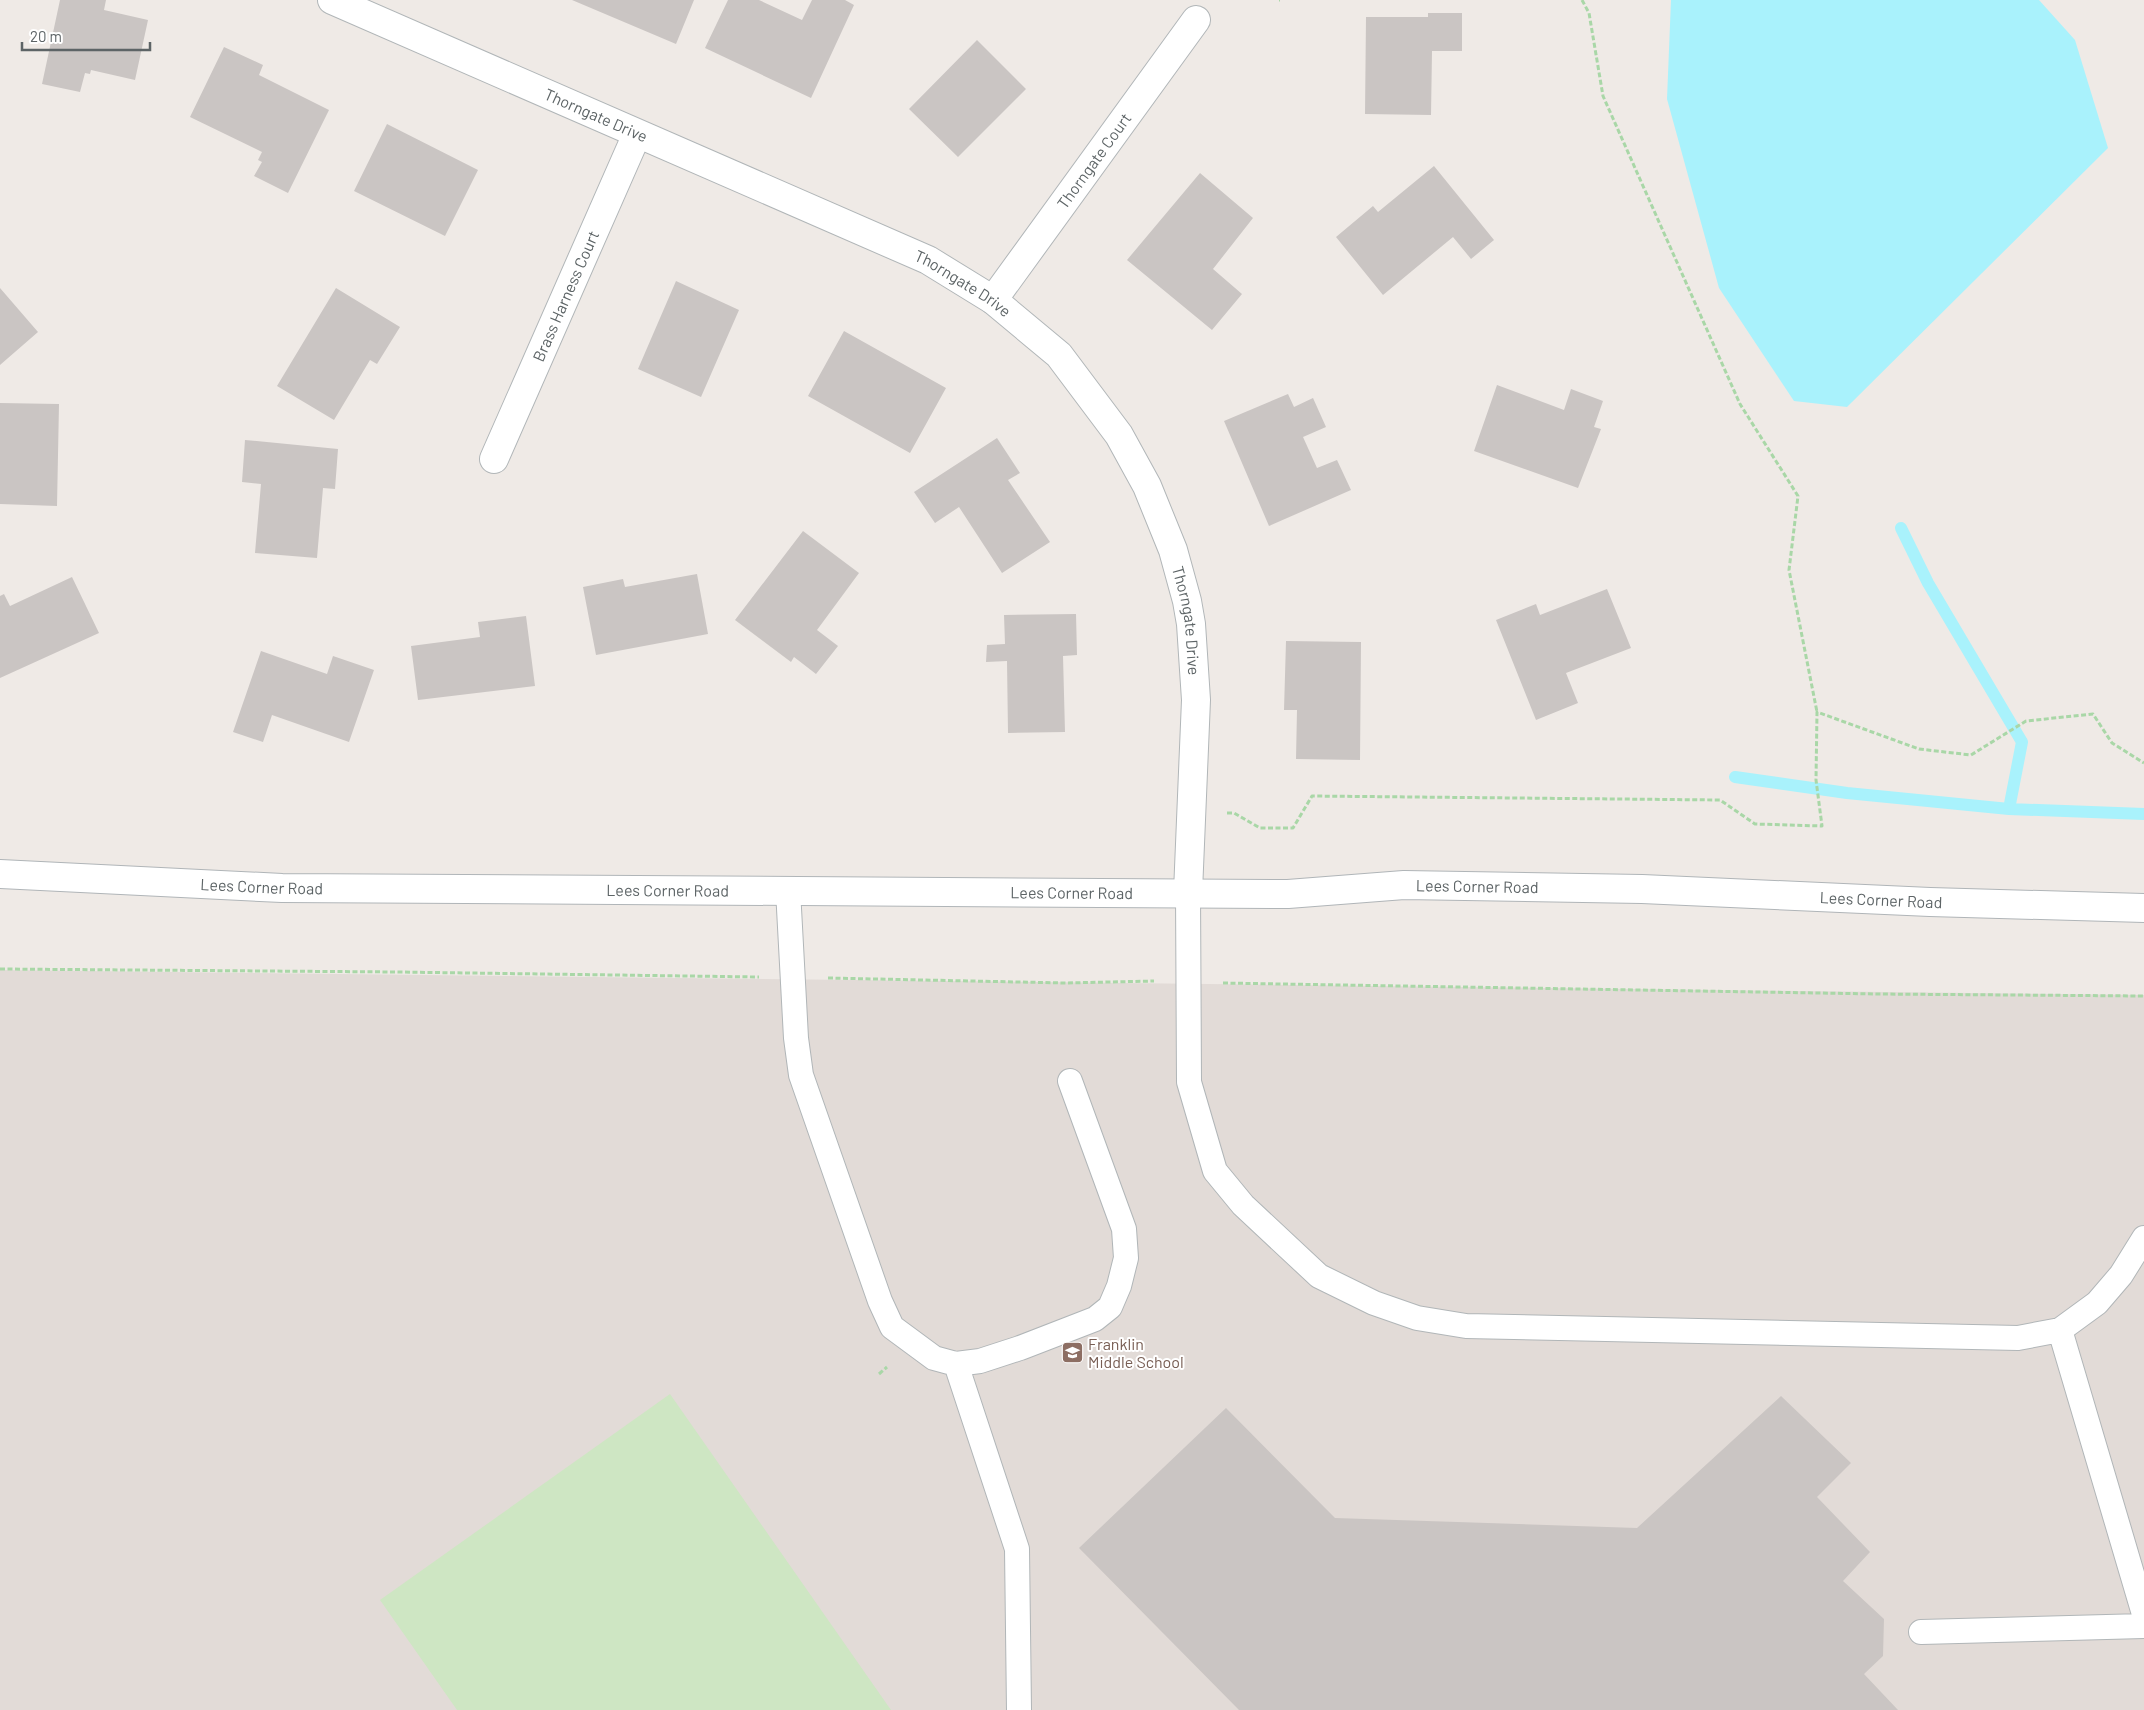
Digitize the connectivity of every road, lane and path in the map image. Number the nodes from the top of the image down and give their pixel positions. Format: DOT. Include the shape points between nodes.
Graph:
graph roads {
  1 [pos="332,0"];
  2 [pos="1582,0"];
  3 [pos="1196,20"];
  4 [pos="637,134"];
  5 [pos="993,300"];
  6 [pos="494,459"];
  7 [pos="1817,712"];
  8 [pos="2144,763"];
  9 [pos="1191,812"];
  10 [pos="0,874"];
  11 [pos="788,890"];
  12 [pos="1188,892"];
  13 [pos="2144,908"];
  14 [pos="0,969"];
  15 [pos="793,976"];
  16 [pos="1189,981"];
  17 [pos="2144,996"];
  18 [pos="1070,1081"];
  19 [pos="2144,1238"];
  20 [pos="2060,1330"];
  21 [pos="956,1364"];
  22 [pos="2144,1614"];
  23 [pos="2144,1626"];
  24 [pos="1920,1632"];
  25 [pos="1018,1710"];
  1 -- 4 [label="street, Thorngate Drive"];
  2 -- 7 [label="path" via="1589,13 1603,96 1740,404 1798,496 1789,570"];
  3 -- 5 [label="street, Thorngate Court"];
  4 -- 5 [label="street, Thorngate Drive" via="928,260"];
  4 -- 6 [label="street, Brass Harness Court"];
  5 -- 9 [label="street, Thorngate Drive" via="1059,355 1119,435 1147,486 1173,550 1192,633 1196,700"];
  7 -- 8 [label="path" via="1919,749 1972,754 2026,721 2093,714 2112,743"];
  7 -- 9 [label="path" via="1816,780 1822,826 1755,824 1720,800 1312,796 1293,828 1260,828 1234,813"];
  9 -- 12 [label="street, Thorngate Drive"];
  10 -- 11 [label="street, Lees Corner Road" via="282,888"];
  11 -- 12 [label="street, Lees Corner Road"];
  11 -- 15 [label="lane"];
  12 -- 13 [label="street, Lees Corner Road" via="1288,894 1404,885 1632,889"];
  12 -- 16 [label="lane"];
  14 -- 15 [label="path"];
  15 -- 16 [label="path" via="1066,983"];
  15 -- 21 [label="lane" via="801,1074 880,1301 892,1327 934,1358"];
  16 -- 17 [label="path"];
  16 -- 20 [label="lane" via="1189,1082 1215,1171 1243,1205 1318,1276 1374,1303 1417,1318 1466,1326 2018,1338"];
  18 -- 21 [label="lane" via="1124,1229 1126,1258 1119,1286 1110,1307 1095,1319 1007,1353"];
  19 -- 20 [label="lane" via="2121,1276 2097,1303"];
  20 -- 22 [label="lane"];
  21 -- 25 [label="lane" via="1018,1549"];
  23 -- 24 [label="lane"];
}
